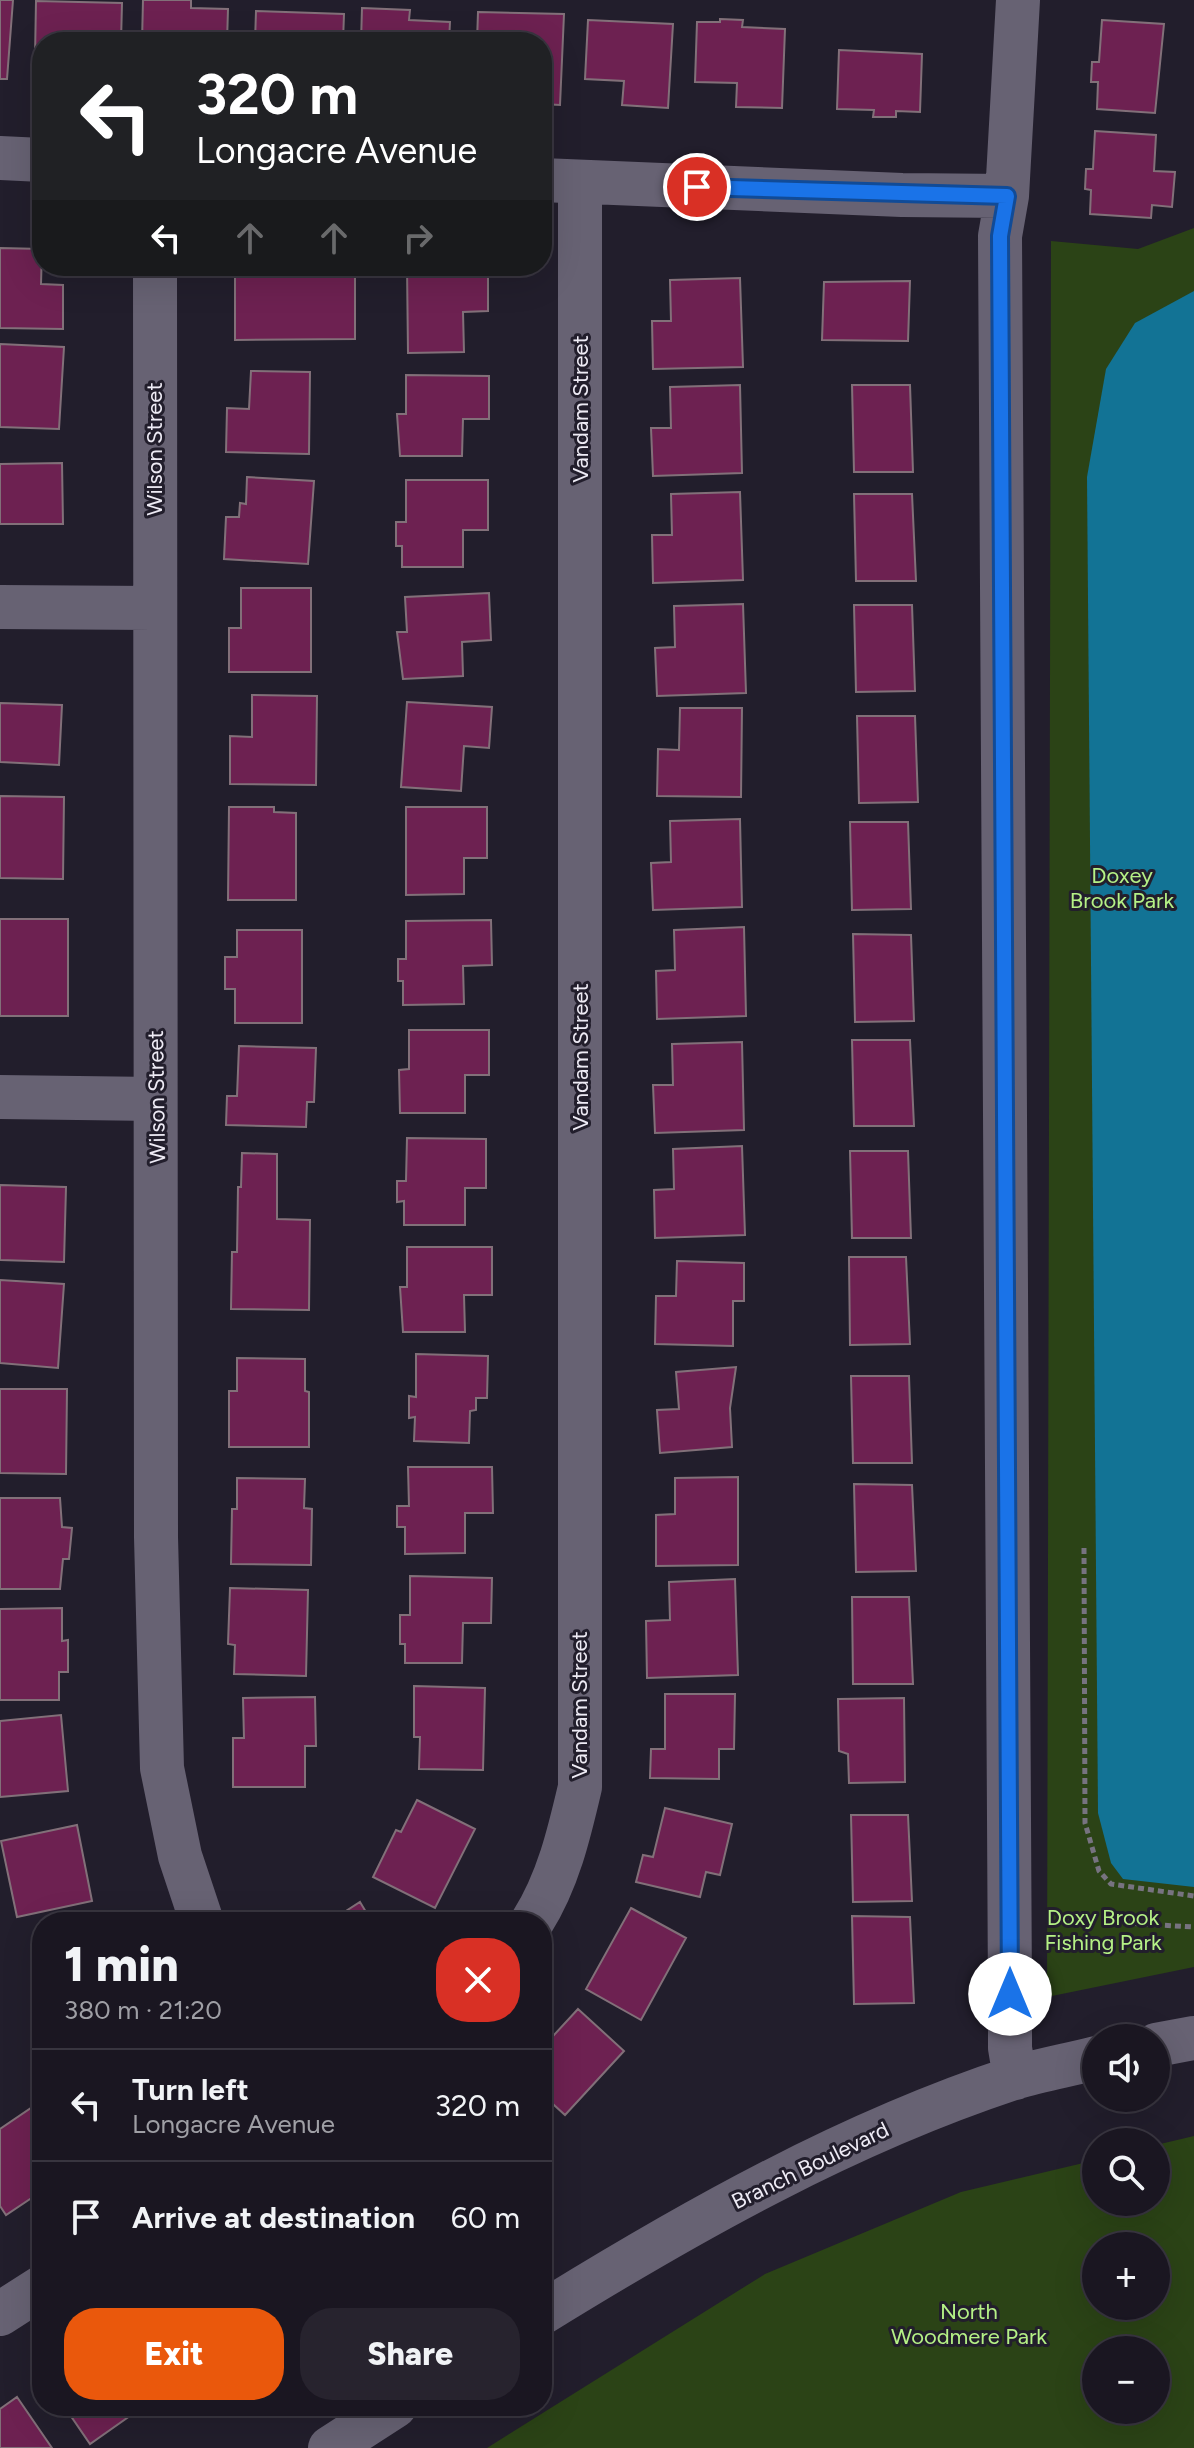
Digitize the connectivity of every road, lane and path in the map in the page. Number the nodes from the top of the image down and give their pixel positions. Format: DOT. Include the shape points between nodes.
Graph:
graph roads {
  1 [pos="1018,0"];
  2 [pos="0,158"];
  3 [pos="32,160"];
  4 [pos="561,181"];
  5 [pos="1007,196"];
  6 [pos="155,276"];
  7 [pos="0,607"];
  8 [pos="153,608"];
  9 [pos="0,1097"];
  10 [pos="155,1099"];
  11 [pos="1084,1548"];
  12 [pos="1194,1896"];
  13 [pos="199,1912"];
  14 [pos="539,1912"];
  15 [pos="1125,1923"];
  16 [pos="1194,1927"];
  17 [pos="1194,2038"];
  18 [pos="1170,2042"];
  19 [pos="1082,2061"];
  20 [pos="1015,2078"];
  21 [pos="32,2293"];
  22 [pos="552,2307"];
  23 [pos="0,2314"];
  24 [pos="380,2416"];
  25 [pos="330,2448"];
  1 -- 5 [label="street"];
  2 -- 3 [label="street"];
  4 -- 5 [label="street"];
  4 -- 14 [label="street, Vandam Street" via="580,1787 567,1841"];
  5 -- 20 [label="street" via="1000,236 1010,2048"];
  6 -- 8 [label="street, Wilson Street"];
  7 -- 8 [label="street"];
  8 -- 10 [label="street, Wilson Street"];
  9 -- 10 [label="street"];
  10 -- 13 [label="street, Wilson Street" via="162,1768 180,1856"];
  11 -- 12 [label="path" via="1085,1823 1099,1871 1111,1884"];
  15 -- 16 [label="path"];
  17 -- 18 [label="street"];
  19 -- 20 [label="street, Branch Boulevard"];
  20 -- 22 [label="street, Branch Boulevard" via="807,2163"];
  21 -- 23 [label="street"];
  24 -- 25 [label="street"];
}
